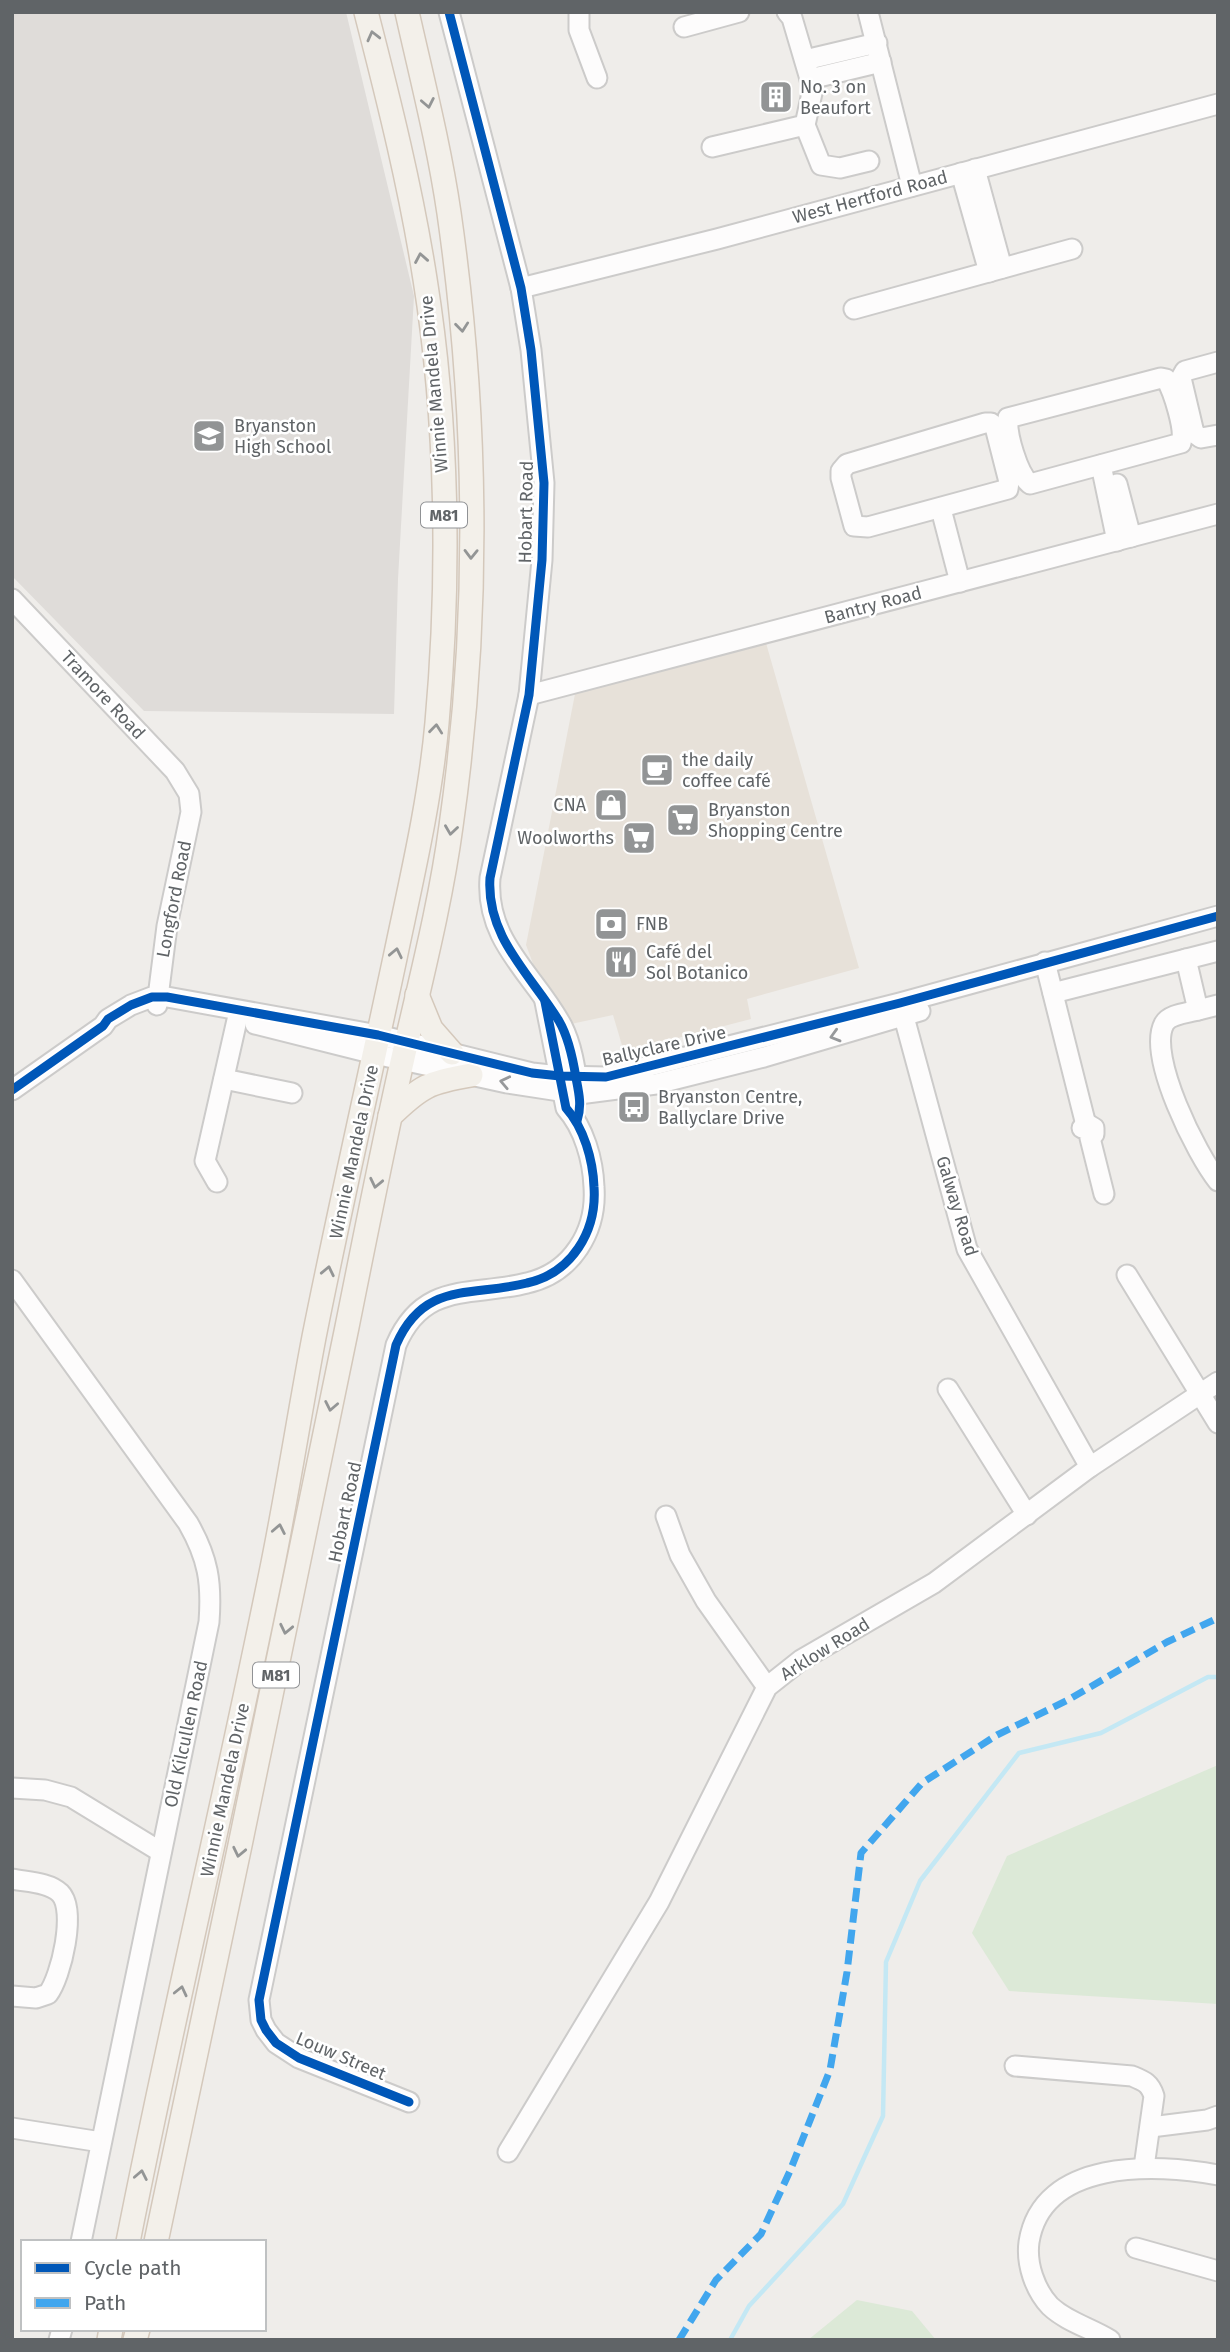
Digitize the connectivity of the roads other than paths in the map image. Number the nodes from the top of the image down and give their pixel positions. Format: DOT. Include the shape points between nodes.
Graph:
graph roads {
  1 [pos="366,12"];
  2 [pos="407,12"];
  3 [pos="449,12"];
  4 [pos="579,12"];
  5 [pos="739,12"];
  6 [pos="788,12"];
  7 [pos="869,12"];
  8 [pos="684,27"];
  9 [pos="877,43"];
  10 [pos="881,62"];
  11 [pos="808,70"];
  12 [pos="597,78"];
  13 [pos="1218,104"];
  14 [pos="805,125"];
  15 [pos="712,147"];
  16 [pos="869,161"];
  17 [pos="968,171"];
  18 [pos="912,186"];
  19 [pos="1072,249"];
  20 [pos="996,270"];
  21 [pos="521,288"];
  22 [pos="854,309"];
  23 [pos="1218,362"];
  24 [pos="1218,435"];
  25 [pos="1106,464"];
  26 [pos="936,510"];
  27 [pos="1218,514"];
  28 [pos="1124,539"];
  29 [pos="955,583"];
  30 [pos="12,599"];
  31 [pos="528,695"];
  32 [pos="188,794"];
  33 [pos="1218,916"];
  34 [pos="1218,928"];
  35 [pos="1218,950"];
  36 [pos="1186,959"];
  37 [pos="1046,968"];
  38 [pos="1053,993"];
  39 [pos="417,995"];
  40 [pos="158,1001"];
  41 [pos="1218,1005"];
  42 [pos="902,1010"];
  43 [pos="1198,1010"];
  44 [pos="237,1020"];
  45 [pos="377,1045"];
  46 [pos="404,1051"];
  47 [pos="452,1053"];
  48 [pos="471,1075"];
  49 [pos="224,1079"];
  50 [pos="570,1085"];
  51 [pos="12,1090"];
  52 [pos="292,1093"];
  53 [pos="390,1116"];
  54 [pos="1218,1181"];
  55 [pos="217,1182"];
  56 [pos="1104,1194"];
  57 [pos="1127,1275"];
  58 [pos="12,1280"];
  59 [pos="1218,1382"];
  60 [pos="948,1389"];
  61 [pos="1199,1395"];
  62 [pos="1218,1423"];
  63 [pos="1090,1467"];
  64 [pos="1027,1515"];
  65 [pos="666,1516"];
  66 [pos="767,1687"];
  67 [pos="12,1788"];
  68 [pos="161,1852"];
  69 [pos="12,1879"];
  70 [pos="12,1996"];
  71 [pos="266,2030"];
  72 [pos="1015,2066"];
  73 [pos="409,2102"];
  74 [pos="1218,2116"];
  75 [pos="1151,2127"];
  76 [pos="12,2128"];
  77 [pos="101,2142"];
  78 [pos="508,2152"];
  79 [pos="1144,2167"];
  80 [pos="1218,2175"];
  81 [pos="81,2240"];
  82 [pos="128,2240"];
  83 [pos="156,2240"];
  84 [pos="1136,2248"];
  85 [pos="1218,2271"];
  86 [pos="1097,2337"];
  45 -- 1 [label="main road, Winnie Mandela Drive / M81, one-way" via="435,747 444,534 439,404 426,283 397,132"];
  2 -- 39 [label="main road, Winnie Mandela Drive / M81, one-way" via="449,214 472,463 461,745 444,868"];
  3 -- 21 [label="street, Hobart Road"];
  4 -- 12 [label="street" via="579,30"];
  5 -- 8 [label="street"];
  6 -- 11 [label="street"];
  7 -- 9 [label="street"];
  9 -- 10 [label="street"];
  9 -- 11 [label="street"];
  10 -- 11 [label="street"];
  10 -- 18 [label="street"];
  11 -- 14 [label="street" via="812,93"];
  13 -- 17 [label="street, West Hertford Road"];
  14 -- 15 [label="street"];
  14 -- 16 [label="street" via="821,165 840,168"];
  17 -- 18 [label="street, West Hertford Road"];
  17 -- 20 [label="street"];
  18 -- 21 [label="street, West Hertford Road"];
  19 -- 20 [label="street"];
  20 -- 22 [label="street"];
  21 -- 31 [label="street, Hobart Road" via="544,502"];
  23 -- 24 [label="street" via="1185,371 1181,377 1194,433 1201,438"];
  25 -- 25 [label="street" via="1030,484 1022,477 1008,418 1166,379 1184,436 1181,443"];
  25 -- 28 [label="street"];
  26 -- 26 [label="street" via="856,528 841,471 847,464 991,423 1008,489"];
  26 -- 29 [label="street"];
  27 -- 28 [label="street, Bantry Road"];
  28 -- 29 [label="street, Bantry Road"];
  29 -- 31 [label="street, Bantry Road"];
  30 -- 32 [label="street, Tramore Road" via="175,771"];
  31 -- 50 [label="street, Hobart Road" via="489,898 505,942 565,1034"];
  32 -- 40 [label="street, Longford Road" via="191,812 167,926"];
  33 -- 37 [label="street, Ballyclare Drive"];
  34 -- 37 [label="street, Ballyclare Drive"];
  35 -- 36 [label="street"];
  36 -- 38 [label="street"];
  36 -- 43 [label="street"];
  37 -- 38 [label="street"];
  37 -- 42 [label="street, Ballyclare Drive"];
  38 -- 56 [label="street"];
  39 -- 46 [label="main road, Winnie Mandela Drive / M81"];
  39 -- 47 [label="main road" via="432,1030"];
  40 -- 44 [label="street, Ballyclare Drive"];
  40 -- 45 [label="street, Ballyclare Drive" via="213,1003"];
  40 -- 51 [label="street, Ballyclare Drive" via="103,1026"];
  41 -- 43 [label="street"];
  42 -- 50 [label="street, Ballyclare Drive" via="764,1057 656,1084"];
  42 -- 63 [label="street, Galway Road" via="967,1249"];
  43 -- 54 [label="street" via="1169,1018 1161,1046 1182,1119"];
  44 -- 45 [label="street, Ballyclare Drive"];
  44 -- 49 [label="street"];
  45 -- 46 [label="street, Ballyclare Drive"];
  82 -- 45 [label="main road, Winnie Mandela Drive / M81, one-way" via="271,1572 314,1338"];
  46 -- 47 [label="street, Ballyclare Drive"];
  46 -- 48 [label="street, Ballyclare Drive"];
  46 -- 53 [label="main road, Winnie Mandela Drive / M81"];
  47 -- 50 [label="street, Ballyclare Drive"];
  50 -- 48 [label="street, Ballyclare Drive, one-way"];
  48 -- 53 [label="main road" via="423,1087"];
  49 -- 52 [label="street"];
  49 -- 55 [label="street" via="205,1161"];
  50 -- 71 [label="street, Hobart Road" via="566,1108 577,1121 594,1176 595,1200 590,1227 572,1258 550,1275 527,1283 459,1292 434,1301 407,1326 396,1345 264,1978 259,2009"];
  53 -- 83 [label="main road, Winnie Mandela Drive / M81, one-way"];
  57 -- 61 [label="street"];
  58 -- 68 [label="street, Old Kilcullen Road" via="188,1523 208,1570 209,1622"];
  59 -- 61 [label="street, Arklow Road"];
  60 -- 64 [label="street"];
  61 -- 62 [label="street"];
  61 -- 63 [label="street, Arklow Road"];
  63 -- 64 [label="street, Arklow Road"];
  64 -- 66 [label="street, Arklow Road" via="934,1583 801,1660"];
  65 -- 66 [label="street" via="680,1555 719,1623"];
  66 -- 78 [label="street, Arklow Road" via="659,1902"];
  67 -- 68 [label="street" via="71,1797"];
  68 -- 77 [label="street, Old Kilcullen Road"];
  69 -- 70 [label="street" via="59,1892 67,1924 60,1971 48,1994"];
  71 -- 73 [label="street, Louw Street" via="276,2043 299,2057"];
  72 -- 75 [label="street" via="1132,2076 1144,2081 1154,2096"];
  74 -- 75 [label="street"];
  75 -- 79 [label="street"];
  76 -- 77 [label="street"];
  77 -- 81 [label="street, Old Kilcullen Road"];
  79 -- 80 [label="street"];
  79 -- 86 [label="street" via="1063,2188 1038,2213 1030,2235 1029,2261 1041,2295"];
  84 -- 85 [label="street"];
}
